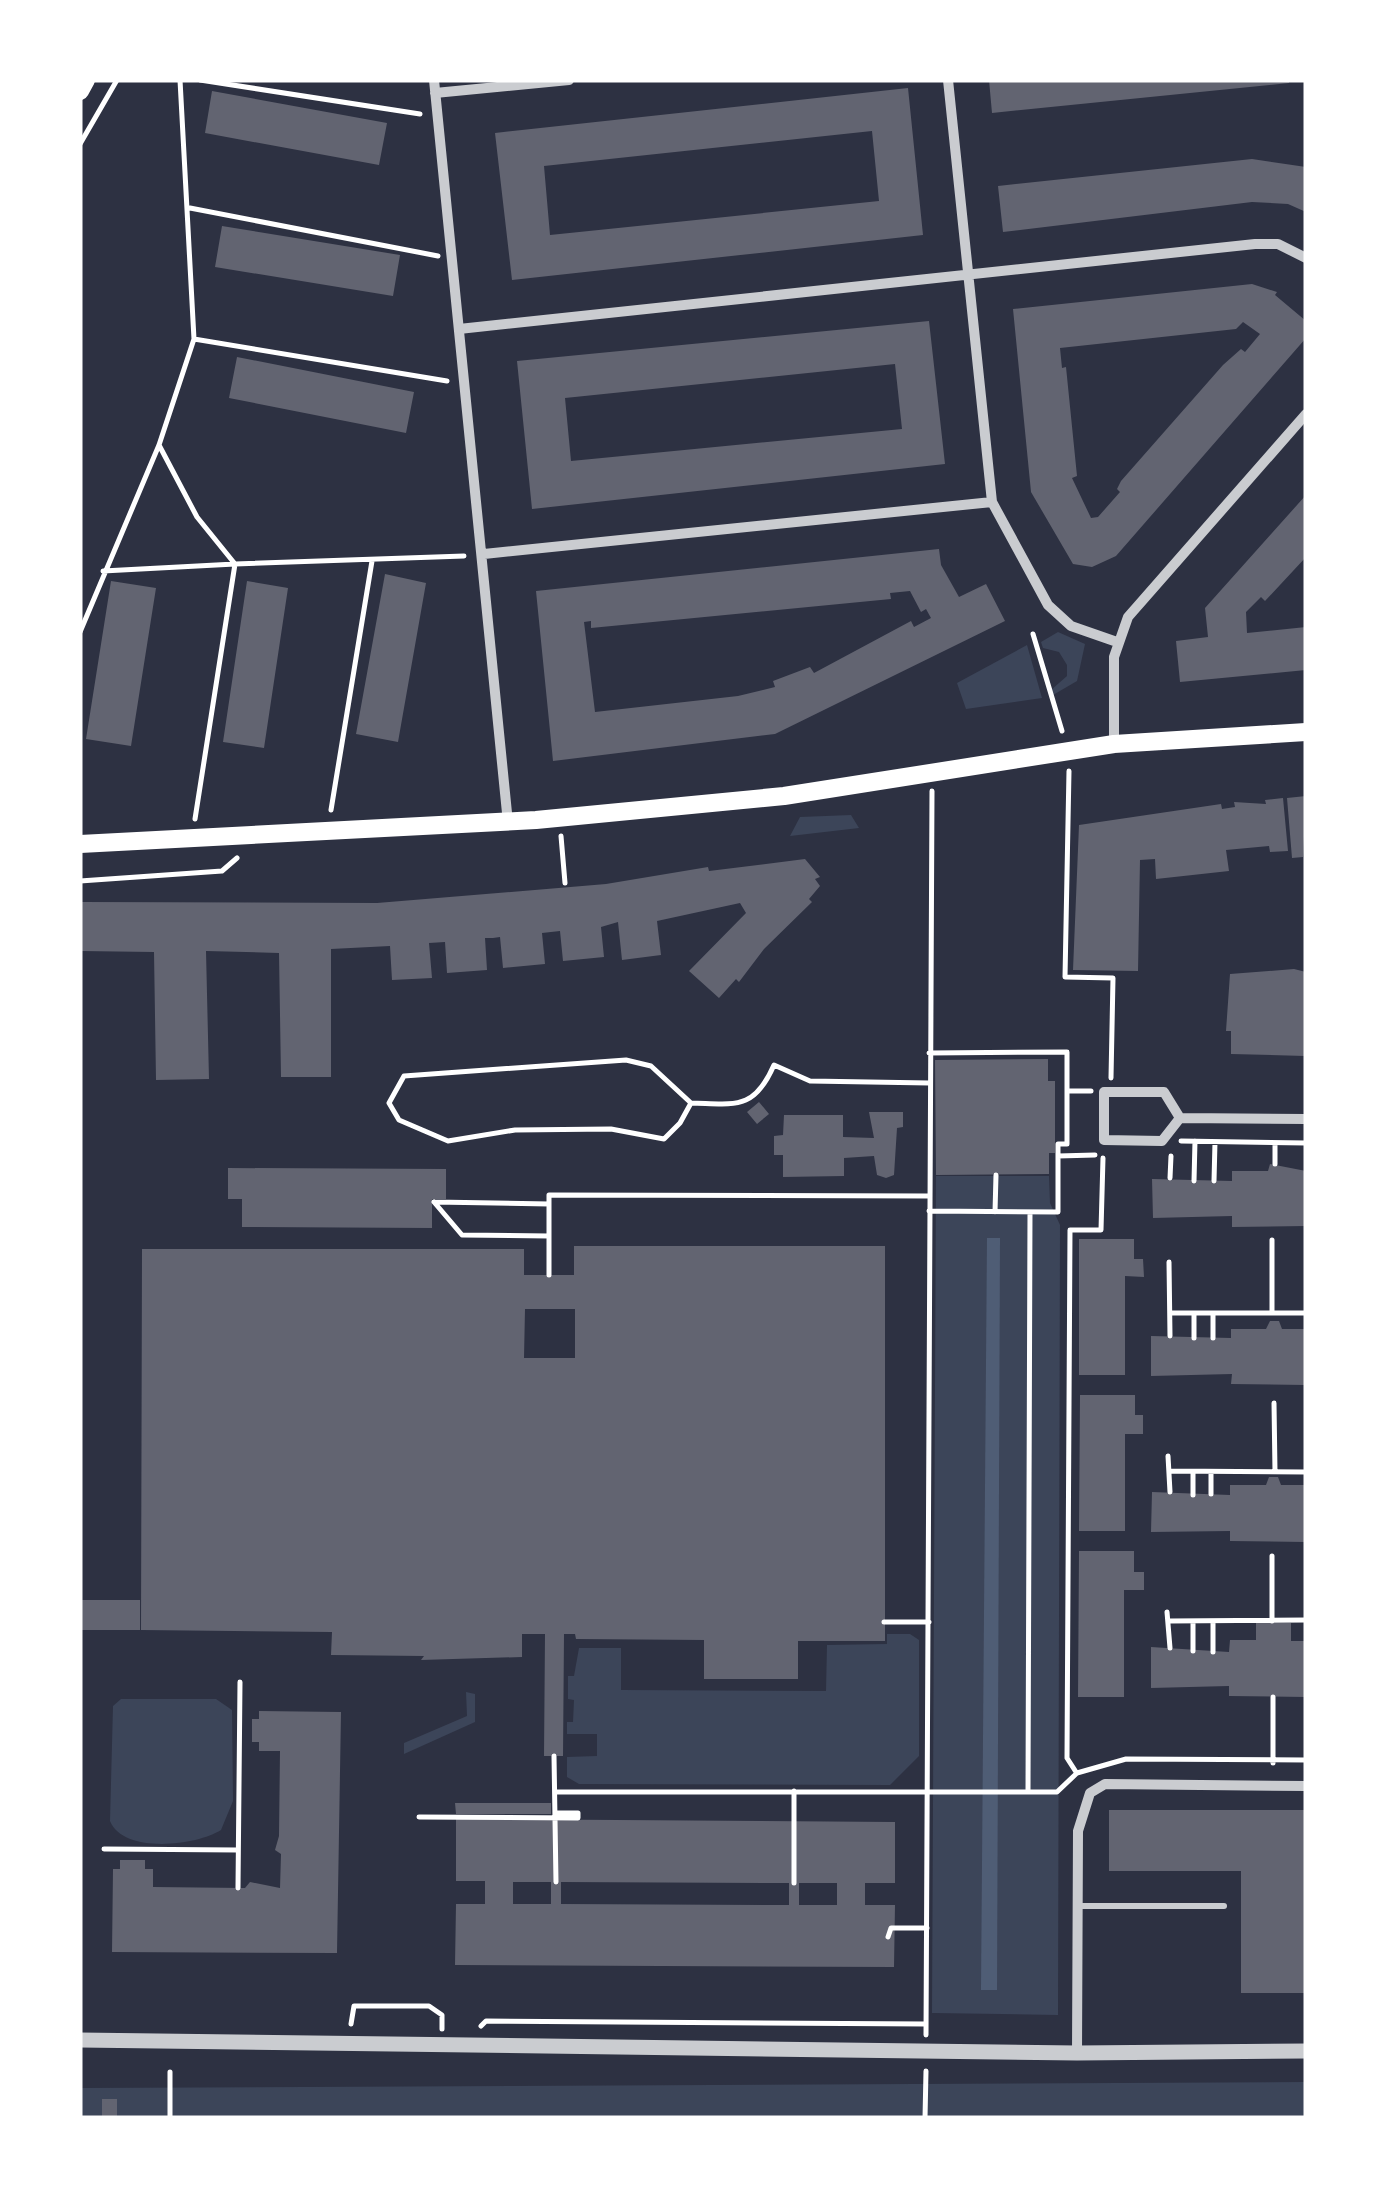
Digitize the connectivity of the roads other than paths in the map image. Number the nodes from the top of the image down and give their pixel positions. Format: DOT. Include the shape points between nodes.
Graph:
graph roads {
  1 [pos="86,80"];
  2 [pos="434,80"];
  3 [pos="570,80"];
  4 [pos="948,80"];
  5 [pos="80,91"];
  6 [pos="436,93"];
  7 [pos="1306,258"];
  8 [pos="968,276"];
  9 [pos="459,329"];
  10 [pos="1306,414"];
  11 [pos="992,502"];
  12 [pos="484,554"];
  13 [pos="1117,642"];
  14 [pos="1306,732"];
  15 [pos="1114,744"];
  16 [pos="508,822"];
  17 [pos="80,844"];
  18 [pos="1180,1118"];
  19 [pos="1306,1119"];
  20 [pos="1306,1786"];
  21 [pos="1078,1906"];
  22 [pos="1224,1906"];
  23 [pos="80,2040"];
  24 [pos="1306,2051"];
  25 [pos="1077,2054"];
  1 -- 5 [label="main road"];
  2 -- 6 [label="street"];
  3 -- 6 [label="street"];
  4 -- 8 [label="street"];
  6 -- 9 [label="street"];
  7 -- 8 [label="street" via="1278,244 1255,244"];
  8 -- 9 [label="street"];
  8 -- 11 [label="street"];
  9 -- 12 [label="street"];
  10 -- 13 [label="street" via="1128,617"];
  11 -- 12 [label="street"];
  11 -- 13 [label="street" via="1048,605 1071,626"];
  12 -- 16 [label="street"];
  13 -- 15 [label="street"];
  14 -- 15 [label="main road"];
  15 -- 16 [label="main road" via="784,796"];
  16 -- 17 [label="main road"];
  18 -- 18 [label="street" via="1164,1092 1108,1092 1104,1140 1162,1141"];
  18 -- 19 [label="street"];
  20 -- 21 [label="street" via="1105,1784 1090,1793 1078,1830"];
  21 -- 22 [label="lane"];
  21 -- 25 [label="street"];
  23 -- 25 [label="street"];
  24 -- 25 [label="street"];
}
